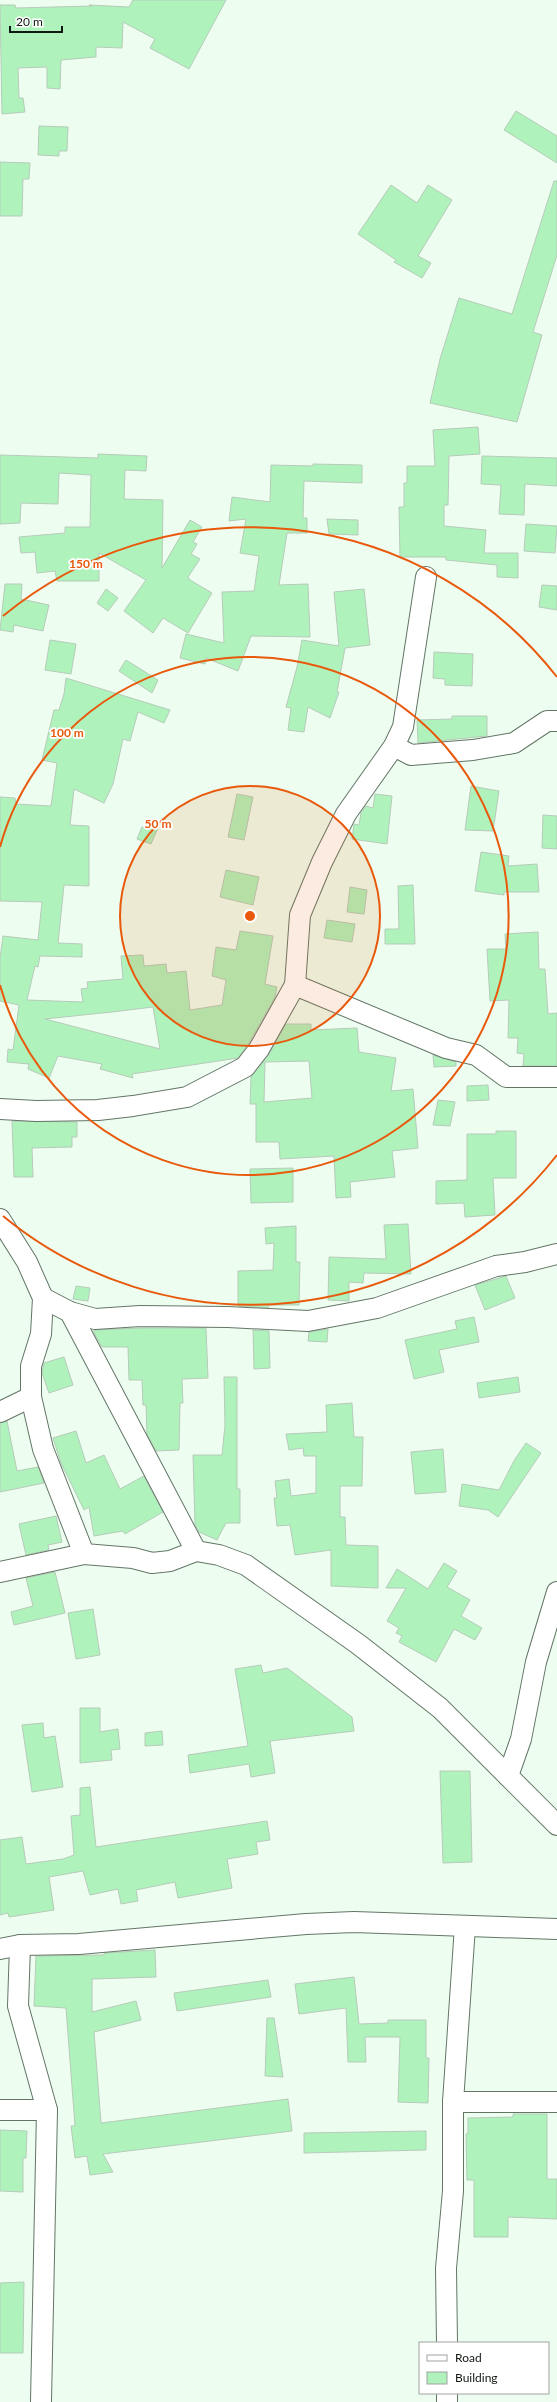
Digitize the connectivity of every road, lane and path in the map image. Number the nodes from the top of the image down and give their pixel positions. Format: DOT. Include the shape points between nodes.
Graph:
graph roads {
  1 [pos="426,577"];
  2 [pos="557,721"];
  3 [pos="394,746"];
  4 [pos="295,985"];
  5 [pos="557,1077"];
  6 [pos="0,1108"];
  7 [pos="0,1219"];
  8 [pos="557,1254"];
  9 [pos="43,1298"];
  10 [pos="70,1312"];
  11 [pos="31,1397"];
  12 [pos="0,1412"];
  13 [pos="196,1551"];
  14 [pos="84,1554"];
  15 [pos="0,1572"];
  16 [pos="557,1592"];
  17 [pos="508,1776"];
  18 [pos="557,1825"];
  19 [pos="465,1926"];
  20 [pos="557,1929"];
  21 [pos="20,1945"];
  22 [pos="0,1949"];
  23 [pos="453,2102"];
  24 [pos="557,2102"];
  25 [pos="0,2110"];
  26 [pos="46,2110"];
  27 [pos="447,2342"];
  28 [pos="41,2402"];
  1 -- 3 [label="street" via="406,713"];
  2 -- 3 [label="street" via="547,721 514,743 473,750 411,755"];
  3 -- 4 [label="street" via="346,814 300,915"];
  4 -- 5 [label="street" via="446,1048 476,1055 506,1077"];
  4 -- 6 [label="street" via="259,1049 245,1067 187,1097 98,1110 36,1111"];
  7 -- 9 [label="street" via="27,1262"];
  8 -- 10 [label="street" via="496,1266 377,1308 308,1321 220,1316 95,1319"];
  9 -- 10 [label="street"];
  9 -- 11 [label="street" via="41,1334 31,1366"];
  10 -- 13 [label="street"];
  11 -- 12 [label="street"];
  11 -- 14 [label="street" via="43,1449"];
  13 -- 14 [label="street" via="170,1562 152,1563 133,1558"];
  13 -- 17 [label="street" via="219,1555 246,1565 358,1644 440,1708"];
  14 -- 15 [label="street"];
  16 -- 17 [label="street" via="536,1662 521,1739"];
  17 -- 18 [label="street"];
  19 -- 20 [label="street"];
  19 -- 21 [label="street" via="354,1922 306,1924 79,1944"];
  19 -- 23 [label="street"];
  21 -- 22 [label="street"];
  21 -- 26 [label="street" via="18,2006"];
  23 -- 24 [label="street"];
  23 -- 27 [label="street" via="453,2191 446,2268"];
  25 -- 26 [label="street"];
  26 -- 28 [label="street"];
}
